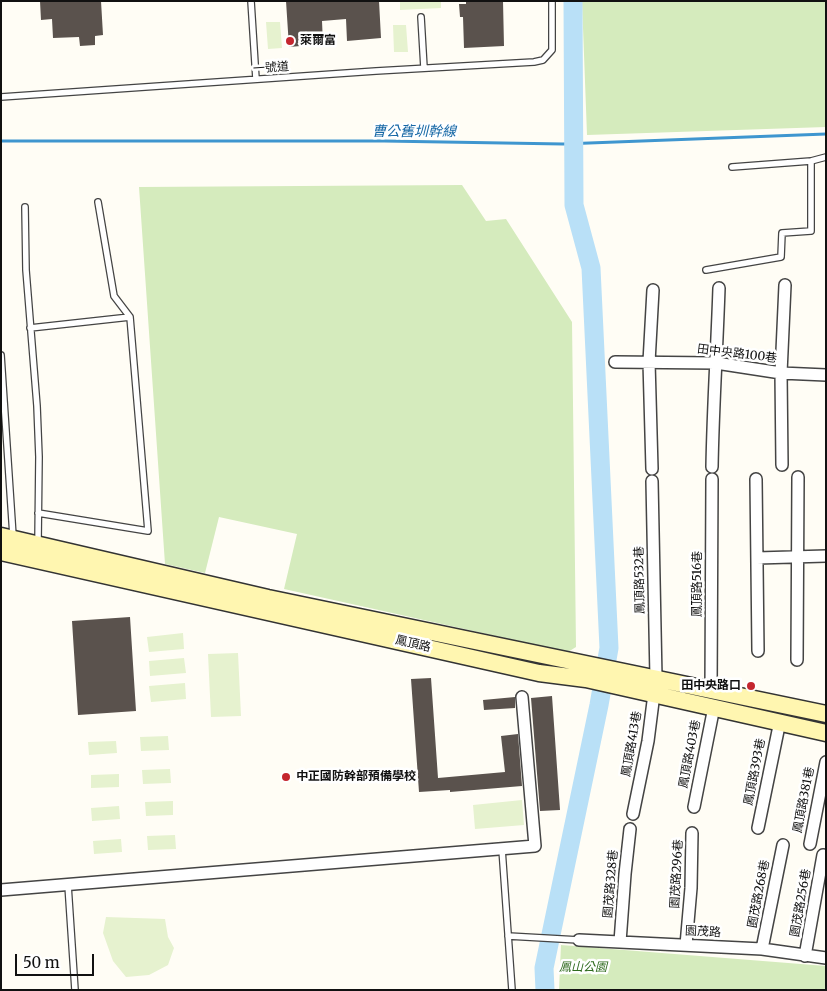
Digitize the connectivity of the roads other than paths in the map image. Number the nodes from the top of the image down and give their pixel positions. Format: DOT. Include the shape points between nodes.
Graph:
graph roads {
  1 [pos="252,1"];
  2 [pos="552,1"];
  3 [pos="421,17"];
  4 [pos="424,68"];
  5 [pos="256,79"];
  6 [pos="1,97"];
  7 [pos="826,157"];
  8 [pos="811,161"];
  9 [pos="732,167"];
  10 [pos="98,202"];
  11 [pos="25,207"];
  12 [pos="706,270"];
  13 [pos="785,285"];
  14 [pos="719,288"];
  15 [pos="653,290"];
  16 [pos="130,317"];
  17 [pos="30,328"];
  18 [pos="1,355"];
  19 [pos="615,362"];
  20 [pos="650,362"];
  21 [pos="716,363"];
  22 [pos="781,373"];
  23 [pos="826,374"];
  24 [pos="782,466"];
  25 [pos="798,477"];
  26 [pos="756,479"];
  27 [pos="38,513"];
  28 [pos="7,537"];
  29 [pos="38,544"];
  30 [pos="1,552"];
  31 [pos="826,556"];
  32 [pos="798,557"];
  33 [pos="757,558"];
  34 [pos="758,651"];
  35 [pos="797,660"];
  36 [pos="588,672"];
  37 [pos="655,686"];
  38 [pos="711,690"];
  39 [pos="522,697"];
  40 [pos="714,707"];
  41 [pos="826,714"];
  42 [pos="780,721"];
  43 [pos="826,732"];
  44 [pos="826,762"];
  45 [pos="694,807"];
  46 [pos="633,814"];
  47 [pos="758,828"];
  48 [pos="630,829"];
  49 [pos="692,833"];
  50 [pos="810,844"];
  51 [pos="783,845"];
  52 [pos="502,849"];
  53 [pos="823,855"];
  54 [pos="68,885"];
  55 [pos="1,890"];
  56 [pos="508,936"];
  57 [pos="579,940"];
  58 [pos="620,942"];
  59 [pos="686,945"];
  60 [pos="762,949"];
  61 [pos="805,956"];
  62 [pos="826,958"];
  63 [pos="75,990"];
  64 [pos="512,990"];
  1 -- 5 [label="lane"];
  2 -- 4 [label="lane, 一號道" via="552,50 543,60"];
  3 -- 4 [label="lane"];
  4 -- 5 [label="lane, 一號道"];
  5 -- 6 [label="lane, 一號道"];
  7 -- 8 [label="lane"];
  8 -- 9 [label="lane"];
  8 -- 12 [label="lane" via="811,231 782,233 781,258"];
  10 -- 16 [label="lane" via="114,296"];
  11 -- 17 [label="lane"];
  13 -- 22 [label="street"];
  14 -- 21 [label="street, 鳳頂路516巷"];
  15 -- 20 [label="street, 鳳頂路532巷"];
  16 -- 17 [label="lane"];
  16 -- 27 [label="lane" via="148,531"];
  17 -- 27 [label="lane" via="38,415"];
  18 -- 28 [label="lane"];
  19 -- 20 [label="street, 田中央路100巷"];
  20 -- 21 [label="street, 田中央路100巷"];
  20 -- 37 [label="street, 鳳頂路532巷"];
  21 -- 22 [label="street, 田中央路100巷"];
  21 -- 38 [label="street, 鳳頂路516巷"];
  22 -- 23 [label="street, 田中央路100巷"];
  22 -- 24 [label="street"];
  25 -- 32 [label="street"];
  26 -- 33 [label="street"];
  27 -- 29 [label="lane"];
  28 -- 29 [label="main road, 鳳頂路"];
  29 -- 36 [label="main road, 鳳頂路"];
  30 -- 36 [label="main road, 鳳頂路" via="539,673"];
  31 -- 32 [label="street"];
  32 -- 33 [label="street"];
  32 -- 35 [label="street"];
  33 -- 34 [label="street"];
  36 -- 37 [label="main road, 鳳頂路"];
  37 -- 38 [label="main road, 鳳頂路"];
  37 -- 40 [label="main road, 鳳頂路"];
  37 -- 46 [label="street, 鳳頂路413巷"];
  38 -- 41 [label="main road, 鳳頂路"];
  39 -- 52 [label="street" via="535,846"];
  40 -- 42 [label="main road, 鳳頂路"];
  40 -- 45 [label="street, 鳳頂路403巷"];
  42 -- 43 [label="main road, 鳳頂路"];
  42 -- 47 [label="street, 鳳頂路393巷"];
  44 -- 50 [label="street, 鳳頂路381巷"];
  48 -- 58 [label="street, 園茂路328巷"];
  49 -- 59 [label="street, 園茂路296巷"];
  51 -- 60 [label="street, 園茂路268巷"];
  52 -- 54 [label="street"];
  52 -- 56 [label="lane"];
  53 -- 61 [label="street, 園茂路256巷"];
  54 -- 55 [label="street"];
  54 -- 63 [label="lane"];
  56 -- 57 [label="lane"];
  56 -- 64 [label="lane"];
  57 -- 58 [label="street, 園茂路"];
  58 -- 59 [label="street, 園茂路"];
  59 -- 60 [label="street, 園茂路"];
  60 -- 61 [label="street, 園茂路"];
  61 -- 62 [label="street, 園茂路"];
}
